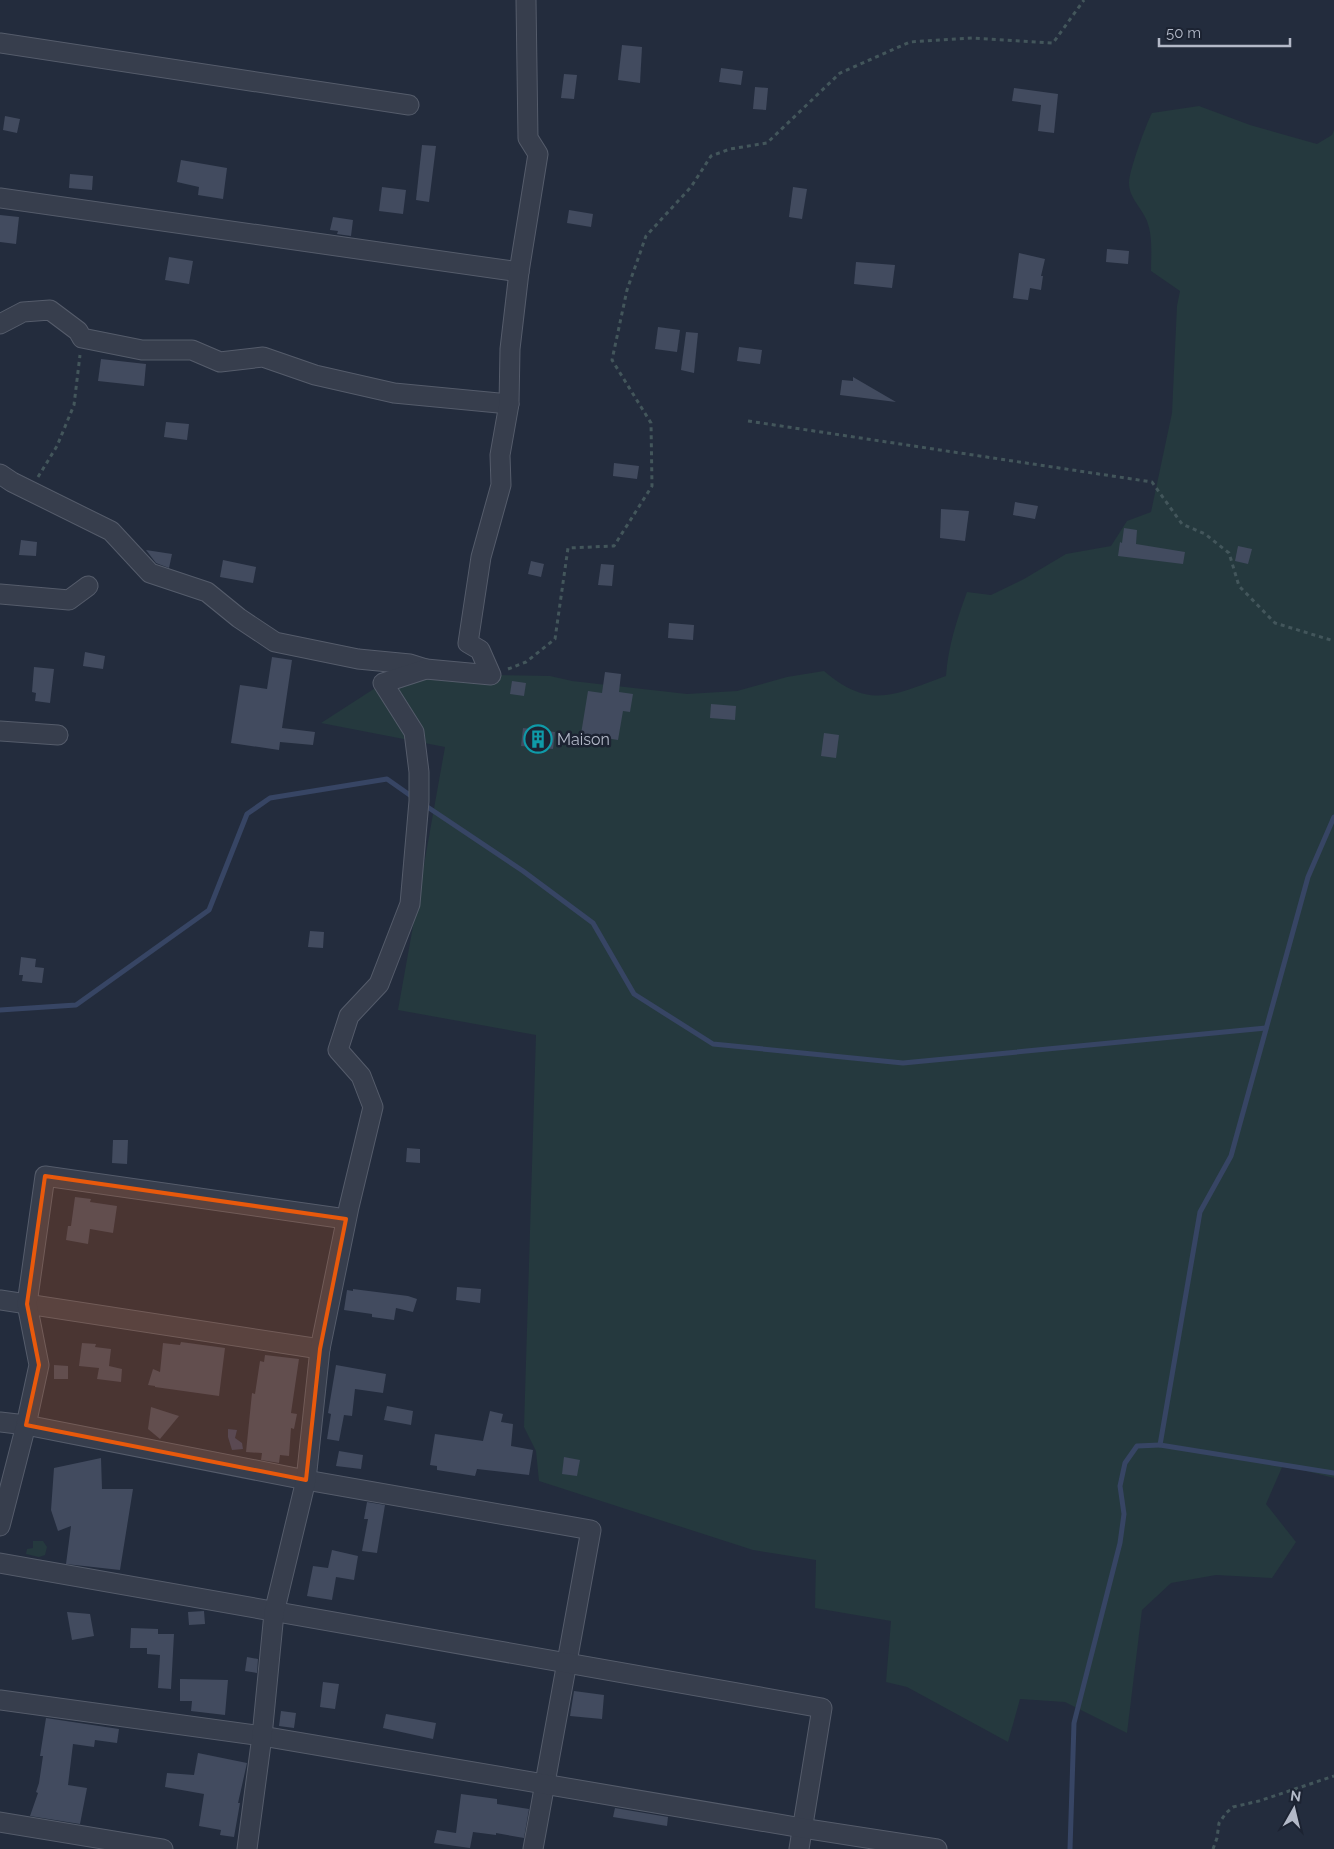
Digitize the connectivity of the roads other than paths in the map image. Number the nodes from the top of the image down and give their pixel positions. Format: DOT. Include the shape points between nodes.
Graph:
graph roads {
  1 [pos="526,0"];
  2 [pos="0,43"];
  3 [pos="409,105"];
  4 [pos="0,198"];
  5 [pos="519,272"];
  6 [pos="0,324"];
  7 [pos="509,404"];
  8 [pos="0,474"];
  9 [pos="88,586"];
  10 [pos="0,594"];
  11 [pos="426,669"];
  12 [pos="0,731"];
  13 [pos="58,735"];
  14 [pos="346,1218"];
  15 [pos="0,1300"];
  16 [pos="27,1304"];
  17 [pos="320,1349"];
  18 [pos="0,1422"];
  19 [pos="26,1425"];
  20 [pos="306,1480"];
  21 [pos="0,1526"];
  22 [pos="0,1563"];
  23 [pos="274,1613"];
  24 [pos="567,1662"];
  25 [pos="0,1700"];
  26 [pos="262,1736"];
  27 [pos="545,1785"];
  28 [pos="0,1822"];
  29 [pos="802,1828"];
  30 [pos="163,1849"];
  31 [pos="246,1849"];
  32 [pos="533,1849"];
  33 [pos="799,1849"];
  34 [pos="937,1849"];
  1 -- 5 [label="street" via="528,138 538,154"];
  2 -- 3 [label="street"];
  4 -- 5 [label="street"];
  5 -- 7 [label="street" via="510,349"];
  6 -- 7 [label="street" via="24,312 50,310 78,331 82,338 142,350 192,350 220,362 263,357 315,375 394,392"];
  7 -- 11 [label="street" via="500,455 501,485 481,557 468,643 480,650 491,675"];
  8 -- 11 [label="street" via="111,531 150,573 207,592 238,618 275,642"];
  9 -- 10 [label="street" via="69,600"];
  11 -- 14 [label="street" via="383,683 414,732 419,772 418,835 410,904 379,984 349,1016 338,1050 361,1076 373,1107"];
  12 -- 13 [label="street"];
  14 -- 16 [label="street" via="45,1176"];
  14 -- 17 [label="street"];
  15 -- 16 [label="street"];
  16 -- 17 [label="street"];
  16 -- 19 [label="street" via="39,1365"];
  17 -- 20 [label="street"];
  18 -- 19 [label="street"];
  19 -- 20 [label="street"];
  19 -- 21 [label="street"];
  20 -- 23 [label="street"];
  20 -- 24 [label="street" via="591,1530"];
  22 -- 23 [label="street"];
  23 -- 24 [label="street"];
  23 -- 26 [label="street"];
  24 -- 27 [label="street"];
  24 -- 29 [label="street" via="822,1708"];
  25 -- 26 [label="street"];
  26 -- 27 [label="street"];
  26 -- 31 [label="street"];
  27 -- 29 [label="street"];
  27 -- 32 [label="street"];
  28 -- 30 [label="street"];
  29 -- 33 [label="street"];
  29 -- 34 [label="street"];
}
